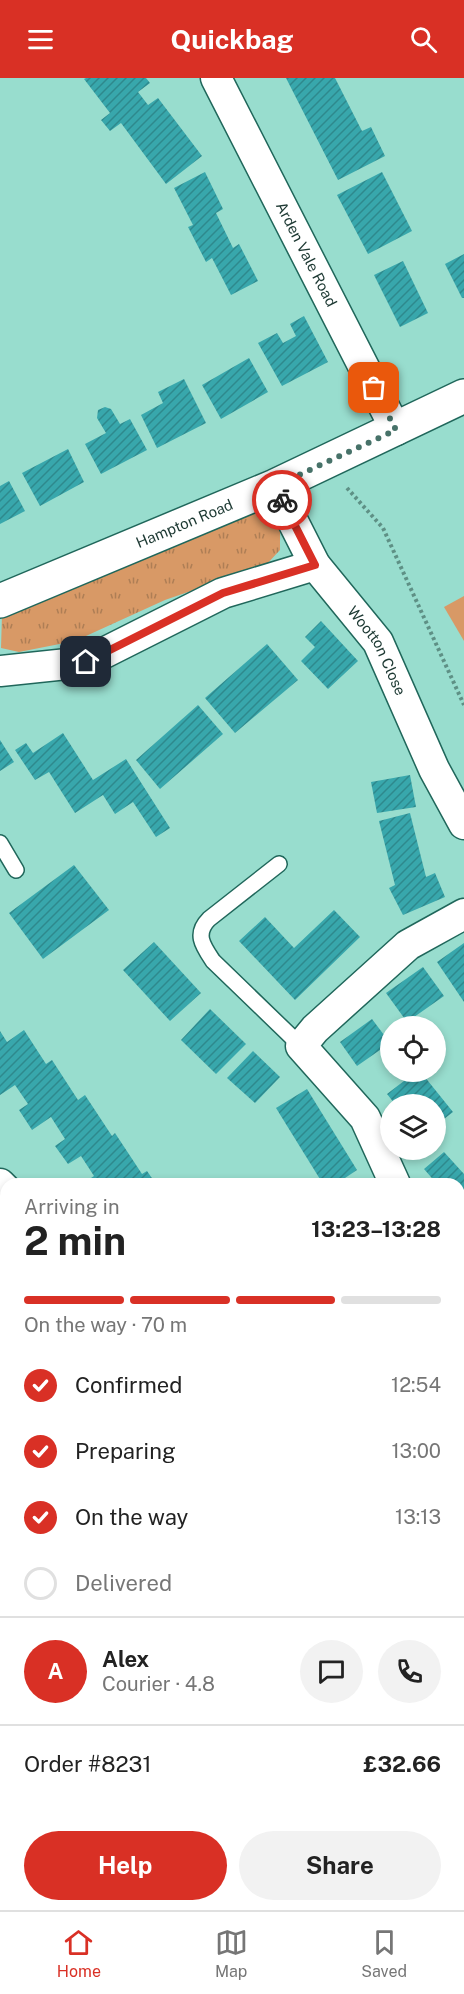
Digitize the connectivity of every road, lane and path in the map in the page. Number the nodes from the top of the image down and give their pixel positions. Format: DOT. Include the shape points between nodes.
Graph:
graph roads {
  1 [pos="216,78"];
  2 [pos="464,396"];
  3 [pos="396,430"];
  4 [pos="324,463"];
  5 [pos="275,486"];
  6 [pos="315,565"];
  7 [pos="0,601"];
  8 [pos="0,671"];
  9 [pos="464,705"];
  10 [pos="464,824"];
  11 [pos="0,843"];
  12 [pos="279,864"];
  13 [pos="16,870"];
  14 [pos="464,914"];
  15 [pos="301,1046"];
  16 [pos="392,1178"];
  1 -- 3 [label="street, Arden Vale Road"];
  2 -- 3 [label="street, Hampton Road"];
  3 -- 4 [label="street, Hampton Road"];
  4 -- 5 [label="street, Hampton Road"];
  4 -- 9 [label="path" via="383,528"];
  5 -- 6 [label="street, Wootton Close"];
  5 -- 7 [label="street, Hampton Road"];
  6 -- 8 [label="street" via="223,593 86,662"];
  6 -- 10 [label="street, Wootton Close" via="378,642 434,768"];
  11 -- 13 [label="lane"];
  12 -- 15 [label="lane" via="203,924 200,936 213,961"];
  14 -- 15 [label="street" via="408,945"];
  15 -- 16 [label="street" via="365,1118"];
}
